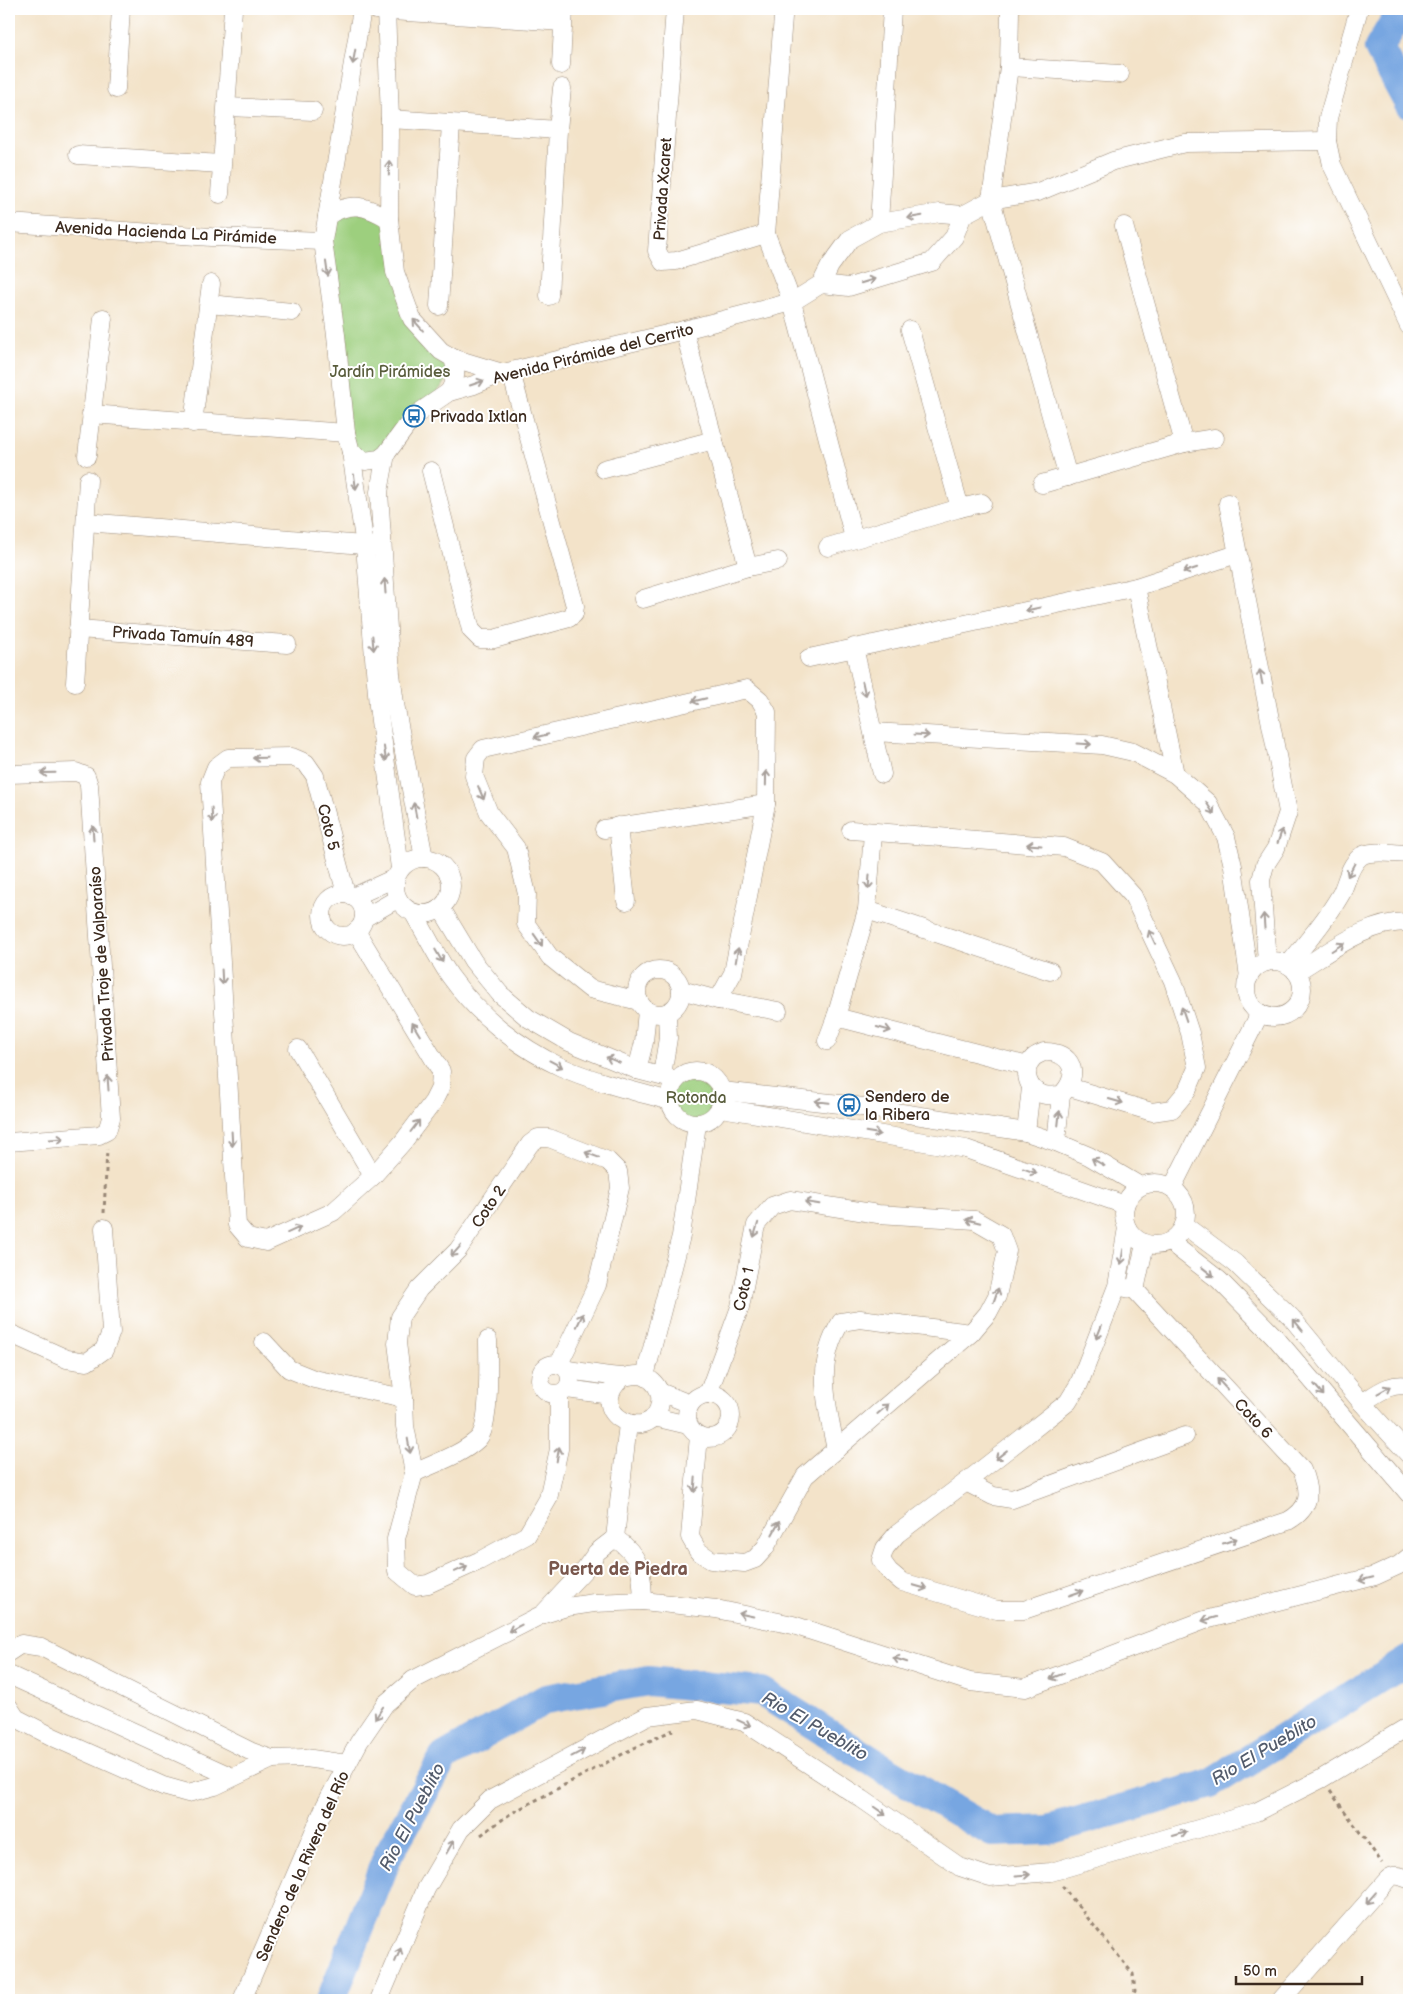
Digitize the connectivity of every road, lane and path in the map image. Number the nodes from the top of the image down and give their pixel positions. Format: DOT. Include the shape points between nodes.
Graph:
graph roads {
  1 [pos="121,9"];
  2 [pos="233,9"];
  3 [pos="358,9"];
  4 [pos="362,9"];
  5 [pos="675,9"];
  6 [pos="892,9"];
  7 [pos="1010,9"];
  8 [pos="1359,9"];
  9 [pos="386,10"];
  10 [pos="563,16"];
  11 [pos="783,17"];
  12 [pos="561,65"];
  13 [pos="1008,67"];
  14 [pos="1120,74"];
  15 [pos="562,88"];
  16 [pos="116,89"];
  17 [pos="228,106"];
  18 [pos="313,110"];
  19 [pos="390,119"];
  20 [pos="451,124"];
  21 [pos="558,130"];
  22 [pos="1326,141"];
  23 [pos="78,155"];
  24 [pos="222,164"];
  25 [pos="220,194"];
  26 [pos="991,200"];
  27 [pos="963,215"];
  28 [pos="326,216"];
  29 [pos="389,219"];
  30 [pos="9,223"];
  31 [pos="879,223"];
  32 [pos="1124,226"];
  33 [pos="766,234"];
  34 [pos="323,241"];
  35 [pos="211,284"];
  36 [pos="821,284"];
  37 [pos="549,296"];
  38 [pos="792,302"];
  39 [pos="209,304"];
  40 [pos="439,306"];
  41 [pos="292,312"];
  42 [pos="103,318"];
  43 [pos="1409,326"];
  44 [pos="684,330"];
  45 [pos="910,330"];
  46 [pos="453,358"];
  47 [pos="507,373"];
  48 [pos="449,392"];
  49 [pos="91,414"];
  50 [pos="193,423"];
  51 [pos="346,433"];
  52 [pos="1214,438"];
  53 [pos="714,440"];
  54 [pos="1184,443"];
  55 [pos="351,452"];
  56 [pos="386,454"];
  57 [pos="87,456"];
  58 [pos="604,469"];
  59 [pos="431,472"];
  60 [pos="1068,477"];
  61 [pos="88,480"];
  62 [pos="1042,484"];
  63 [pos="982,503"];
  64 [pos="1228,504"];
  65 [pos="960,508"];
  66 [pos="86,522"];
  67 [pos="854,538"];
  68 [pos="373,546"];
  69 [pos="828,547"];
  70 [pos="1237,554"];
  71 [pos="778,561"];
  72 [pos="748,567"];
  73 [pos="1136,587"];
  74 [pos="643,599"];
  75 [pos="78,628"];
  76 [pos="287,644"];
  77 [pos="854,647"];
  78 [pos="809,658"];
  79 [pos="75,683"];
  80 [pos="873,732"];
  81 [pos="9,774"];
  82 [pos="882,774"];
  83 [pos="1175,774"];
  84 [pos="766,804"];
  85 [pos="851,830"];
  86 [pos="872,833"];
  87 [pos="1409,854"];
  88 [pos="424,858"];
  89 [pos="1265,865"];
  90 [pos="1233,866"];
  91 [pos="398,873"];
  92 [pos="350,895"];
  93 [pos="397,899"];
  94 [pos="626,901"];
  95 [pos="441,908"];
  96 [pos="867,910"];
  97 [pos="414,914"];
  98 [pos="1409,922"];
  99 [pos="360,924"];
  100 [pos="1267,962"];
  101 [pos="1292,969"];
  102 [pos="1050,971"];
  103 [pos="1249,977"];
  104 [pos="681,990"];
  105 [pos="718,1000"];
  106 [pos="643,1006"];
  107 [pos="778,1011"];
  108 [pos="667,1013"];
  109 [pos="1260,1013"];
  110 [pos="836,1017"];
  111 [pos="827,1042"];
  112 [pos="298,1049"];
  113 [pos="1028,1066"];
  114 [pos="637,1070"];
  115 [pos="669,1078"];
  116 [pos="1031,1088"];
  117 [pos="1065,1091"];
  118 [pos="722,1099"];
  119 [pos="670,1101"];
  120 [pos="697,1124"];
  121 [pos="107,1131"];
  122 [pos="1026,1132"];
  123 [pos="9,1142"];
  124 [pos="1056,1142"];
  125 [pos="373,1176"];
  126 [pos="1140,1186"];
  127 [pos="1172,1188"];
  128 [pos="1125,1205"];
  129 [pos="1184,1224"];
  130 [pos="104,1228"];
  131 [pos="1127,1228"];
  132 [pos="1170,1242"];
  133 [pos="1145,1244"];
  134 [pos="1117,1286"];
  135 [pos="1135,1290"];
  136 [pos="9,1333"];
  137 [pos="971,1333"];
  138 [pos="488,1340"];
  139 [pos="264,1342"];
  140 [pos="564,1367"];
  141 [pos="644,1376"];
  142 [pos="623,1377"];
  143 [pos="1409,1386"];
  144 [pos="563,1391"];
  145 [pos="660,1392"];
  146 [pos="708,1394"];
  147 [pos="610,1395"];
  148 [pos="404,1398"];
  149 [pos="1362,1403"];
  150 [pos="690,1404"];
  151 [pos="654,1416"];
  152 [pos="628,1424"];
  153 [pos="694,1431"];
  154 [pos="1185,1436"];
  155 [pos="836,1450"];
  156 [pos="1409,1455"];
  157 [pos="414,1473"];
  158 [pos="966,1482"];
  159 [pos="1409,1494"];
  160 [pos="615,1538"];
  161 [pos="1409,1557"];
  162 [pos="585,1569"];
  163 [pos="642,1601"];
  164 [pos="594,1603"];
  165 [pos="542,1615"];
  166 [pos="9,1652"];
  167 [pos="9,1675"];
  168 [pos="9,1707"];
  169 [pos="1409,1726"];
  170 [pos="677,1727"];
  171 [pos="272,1759"];
  172 [pos="347,1764"];
  173 [pos="232,1777"];
  174 [pos="1321,1779"];
  175 [pos="475,1839"];
  176 [pos="1051,1872"];
  177 [pos="1392,1876"];
  178 [pos="1409,1879"];
  179 [pos="242,2000"];
  180 [pos="379,2000"];
  181 [pos="1132,2000"];
  182 [pos="1281,2000"];
  1 -- 16 [label="street"];
  2 -- 17 [label="street"];
  3 -- 4 [label="street"];
  4 -- 9 [label="street"];
  4 -- 28 [label="street, one-way"];
  5 -- 33 [label="street, Privada Xcaret" via="657,251 664,262 676,261"];
  6 -- 31 [label="street"];
  7 -- 13 [label="street"];
  8 -- 22 [label="street" via="1328,118"];
  9 -- 10 [label="street"];
  9 -- 19 [label="street"];
  10 -- 12 [label="street"];
  11 -- 33 [label="street"];
  13 -- 14 [label="street"];
  13 -- 26 [label="street"];
  15 -- 21 [label="street"];
  17 -- 18 [label="street"];
  17 -- 24 [label="street"];
  19 -- 20 [label="street"];
  29 -- 19 [label="street, one-way"];
  20 -- 21 [label="street"];
  20 -- 40 [label="street"];
  21 -- 37 [label="street"];
  22 -- 26 [label="street" via="1185,143 1113,161 1038,192"];
  22 -- 43 [label="street" via="1332,164"];
  23 -- 24 [label="street"];
  24 -- 25 [label="street"];
  26 -- 27 [label="street"];
  26 -- 60 [label="street"];
  27 -- 31 [label="street, Avenida Pirámide del Cerrito, one-way" via="940,213"];
  36 -- 27 [label="street, one-way" via="849,287 932,262 954,237"];
  28 -- 29 [label="street" via="340,208 362,207"];
  28 -- 34 [label="street"];
  46 -- 29 [label="street, one-way" via="441,351 412,319 395,272"];
  30 -- 34 [label="street, Avenida Hacienda La Pirámide"];
  31 -- 36 [label="street, Avenida Pirámide del Cerrito" via="850,239"];
  32 -- 54 [label="street"];
  33 -- 38 [label="street"];
  34 -- 51 [label="street, one-way"];
  35 -- 39 [label="street"];
  36 -- 38 [label="street, Avenida Pirámide del Cerrito"];
  38 -- 44 [label="street, Avenida Pirámide del Cerrito"];
  38 -- 67 [label="street"];
  39 -- 41 [label="street"];
  39 -- 50 [label="street"];
  42 -- 49 [label="street"];
  44 -- 47 [label="street, Avenida Pirámide del Cerrito"];
  44 -- 53 [label="street"];
  45 -- 65 [label="street"];
  46 -- 47 [label="street"];
  46 -- 48 [label="street" via="455,380"];
  48 -- 47 [label="street, Avenida Pirámide del Cerrito, one-way"];
  47 -- 59 [label="street" via="575,606 574,614 494,639 480,640 471,630"];
  48 -- 56 [label="street, Avenida Pirámide del Cerrito" via="414,416"];
  49 -- 50 [label="street"];
  49 -- 57 [label="street"];
  50 -- 51 [label="street"];
  51 -- 55 [label="street"];
  52 -- 54 [label="street"];
  53 -- 58 [label="street"];
  53 -- 72 [label="street"];
  54 -- 60 [label="street"];
  55 -- 56 [label="street" via="365,461 379,459"];
  55 -- 68 [label="street, one-way"];
  56 -- 68 [label="street"];
  60 -- 62 [label="street"];
  61 -- 66 [label="street"];
  63 -- 65 [label="street"];
  64 -- 70 [label="street"];
  65 -- 67 [label="street"];
  66 -- 68 [label="street"];
  66 -- 75 [label="street"];
  67 -- 69 [label="street"];
  88 -- 68 [label="street, one-way" via="394,704"];
  68 -- 91 [label="street, one-way" via="378,706"];
  70 -- 73 [label="street, one-way"];
  89 -- 70 [label="street, one-way" via="1276,848 1288,812"];
  71 -- 72 [label="street"];
  72 -- 74 [label="street"];
  73 -- 77 [label="street, one-way"];
  73 -- 83 [label="street"];
  75 -- 76 [label="street, Privada Tamuín 489"];
  75 -- 79 [label="street"];
  77 -- 78 [label="street"];
  77 -- 80 [label="street, one-way"];
  80 -- 82 [label="street"];
  80 -- 83 [label="street, one-way" via="1102,745 1133,752"];
  121 -- 81 [label="street, Privada Troje de Valparaíso, one-way" via="111,1118 90,785 86,776 76,772"];
  83 -- 90 [label="street, one-way" via="1208,803 1226,837"];
  84 -- 94 [label="street" via="611,828"];
  105 -- 84 [label="street, one-way" via="733,973"];
  84 -- 106 [label="street, one-way" via="767,712 760,700 747,689 483,748 476,758 474,776 489,813 516,848 527,894 526,924 550,957 590,989"];
  85 -- 86 [label="street"];
  86 -- 96 [label="street, one-way"];
  117 -- 86 [label="street, one-way" via="1152,1112 1172,1109 1187,1091 1198,1068 1173,981 1133,896 1102,862 1064,847"];
  87 -- 101 [label="street, one-way" via="1361,856 1352,867 1342,892"];
  88 -- 91 [label="street" via="415,859"];
  88 -- 95 [label="street" via="433,860 448,873 450,892"];
  89 -- 90 [label="street"];
  100 -- 89 [label="street, one-way" via="1261,880"];
  90 -- 103 [label="street"];
  91 -- 92 [label="street"];
  91 -- 93 [label="street" via="394,889"];
  92 -- 99 [label="street" via="360,902 363,910"];
  92 -- 99 [label="street" via="332,897 326,902 322,916 328,930 335,934 349,935"];
  92 -- 125 [label="street, Coto 5, one-way" via="315,776 306,763 292,757 228,758 216,768 210,782 237,1224 248,1238 266,1242 333,1212"];
  93 -- 97 [label="street"];
  93 -- 99 [label="street"];
  95 -- 97 [label="street" via="428,915"];
  114 -- 95 [label="street, one-way" via="569,1042 528,1018 500,994 473,961"];
  96 -- 102 [label="street"];
  96 -- 110 [label="street"];
  97 -- 119 [label="street, one-way" via="451,976 482,1013 515,1041 561,1067"];
  101 -- 98 [label="street, one-way" via="1380,925"];
  125 -- 99 [label="street, one-way" via="433,1102 440,1088 441,1071"];
  100 -- 101 [label="street" via="1278,962"];
  100 -- 103 [label="street" via="1257,967"];
  101 -- 109 [label="street" via="1301,982 1298,1004 1281,1016 1270,1017"];
  103 -- 109 [label="street" via="1247,996"];
  104 -- 105 [label="street"];
  104 -- 106 [label="street" via="674,976 653,971 641,980 637,994"];
  104 -- 108 [label="street" via="678,1003"];
  105 -- 107 [label="street"];
  106 -- 108 [label="street" via="657,1014"];
  106 -- 114 [label="street" via="644,1042"];
  108 -- 115 [label="street"];
  109 -- 127 [label="street"];
  110 -- 111 [label="street"];
  110 -- 113 [label="street, one-way"];
  112 -- 125 [label="street"];
  113 -- 116 [label="street" via="1027,1078"];
  113 -- 117 [label="street" via="1034,1057 1044,1052 1055,1052 1065,1057 1072,1066 1073,1077"];
  114 -- 115 [label="street"];
  115 -- 118 [label="street" via="690,1072 706,1072 719,1083"];
  115 -- 119 [label="street"];
  116 -- 117 [label="street" via="1044,1095"];
  116 -- 122 [label="street"];
  124 -- 117 [label="street, one-way"];
  118 -- 120 [label="street" via="711,1120"];
  122 -- 118 [label="street, one-way" via="849,1105"];
  118 -- 128 [label="street, one-way" via="966,1149"];
  119 -- 120 [label="street" via="676,1115"];
  120 -- 141 [label="street" via="681,1236"];
  123 -- 121 [label="street, one-way" via="99,1135"];
  121 -- 130 [label="path"];
  122 -- 124 [label="street"];
  126 -- 124 [label="street, one-way" via="1089,1156"];
  126 -- 127 [label="street" via="1156,1183"];
  126 -- 128 [label="street"];
  127 -- 129 [label="street" via="1186,1211"];
  128 -- 131 [label="street" via="1123,1217"];
  129 -- 132 [label="street"];
  149 -- 129 [label="street, one-way" via="1292,1318 1235,1263"];
  130 -- 136 [label="street" via="111,1332 104,1350 87,1362 67,1359"];
  131 -- 133 [label="street" via="1134,1238"];
  131 -- 134 [label="street, Coto 6, one-way"];
  132 -- 133 [label="street"];
  132 -- 159 [label="street, one-way" via="1219,1280 1274,1336"];
  133 -- 135 [label="street"];
  134 -- 135 [label="street"];
  134 -- 158 [label="street, Coto 6, one-way" via="1079,1384 1068,1402"];
  158 -- 135 [label="street, Coto 6, one-way" via="897,1534 885,1548 881,1560 902,1582 997,1610 1024,1610 1288,1522 1299,1515 1306,1504 1309,1487 1302,1470"];
  137 -- 146 [label="street, Coto 1, one-way" via="997,1296 1007,1251 1000,1235 975,1220 878,1214 790,1200 772,1206 756,1224 740,1307"];
  155 -- 137 [label="street, one-way"];
  137 -- 155 [label="street" via="860,1319 841,1322 832,1337 824,1370"];
  138 -- 157 [label="street" via="487,1418 480,1437 462,1451"];
  139 -- 148 [label="street" via="289,1368 314,1379"];
  140 -- 142 [label="street"];
  140 -- 144 [label="street" via="571,1382"];
  140 -- 144 [label="street" via="554,1363 545,1367 540,1381 549,1393"];
  140 -- 148 [label="street, Coto 2, one-way" via="597,1285 620,1188 618,1171 608,1161 549,1138 538,1138 530,1144 458,1250 418,1289 400,1317 397,1343"];
  141 -- 142 [label="street"];
  141 -- 145 [label="street"];
  142 -- 147 [label="street" via="614,1384"];
  149 -- 143 [label="street, one-way" via="1387,1386"];
  144 -- 147 [label="street"];
  157 -- 144 [label="street, one-way" via="396,1539 398,1571 415,1586 428,1584 479,1561 527,1535 548,1498 559,1449"];
  145 -- 150 [label="street"];
  145 -- 151 [label="street" via="659,1409"];
  146 -- 150 [label="street" via="701,1395"];
  146 -- 153 [label="street" via="727,1403 732,1416 730,1424 714,1438"];
  147 -- 152 [label="street" via="612,1412"];
  148 -- 157 [label="street, one-way"];
  149 -- 156 [label="street"];
  150 -- 153 [label="street" via="686,1418"];
  151 -- 152 [label="street" via="641,1424"];
  151 -- 153 [label="street"];
  152 -- 160 [label="street"];
  153 -- 155 [label="street, one-way" via="690,1537 698,1551 711,1560 744,1564 755,1559 765,1548 805,1476"];
  154 -- 158 [label="street" via="1012,1499 993,1496"];
  160 -- 162 [label="street" via="597,1552"];
  160 -- 163 [label="street" via="636,1558 642,1575"];
  161 -- 163 [label="street, one-way" via="1375,1576 1205,1620 1025,1688 970,1682 793,1625 716,1609"];
  162 -- 164 [label="street" via="585,1580"];
  162 -- 165 [label="street"];
  163 -- 164 [label="street"];
  164 -- 165 [label="street, Sendero de la Rivera del Río"];
  165 -- 172 [label="street, Sendero de la Rivera del Río, one-way" via="413,1680 384,1704"];
  166 -- 171 [label="street" via="20,1644 41,1647"];
  167 -- 173 [label="street"];
  168 -- 173 [label="street" via="16,1718 163,1786 188,1793 215,1786"];
  169 -- 174 [label="street"];
  170 -- 175 [label="path" via="510,1814"];
  171 -- 172 [label="street" via="305,1758"];
  171 -- 173 [label="street"];
  172 -- 179 [label="street, Sendero de la Rivera del Río" via="325,1806"];
  176 -- 174 [label="street, one-way" via="1256,1812"];
  174 -- 177 [label="path"];
  180 -- 176 [label="street, one-way" via="426,1889 461,1829 490,1800 647,1716 697,1710 744,1722 960,1867 990,1877"];
  176 -- 181 [label="path" via="1133,1974 1135,1991"];
  177 -- 178 [label="street"];
  177 -- 182 [label="street, one-way"];
}
